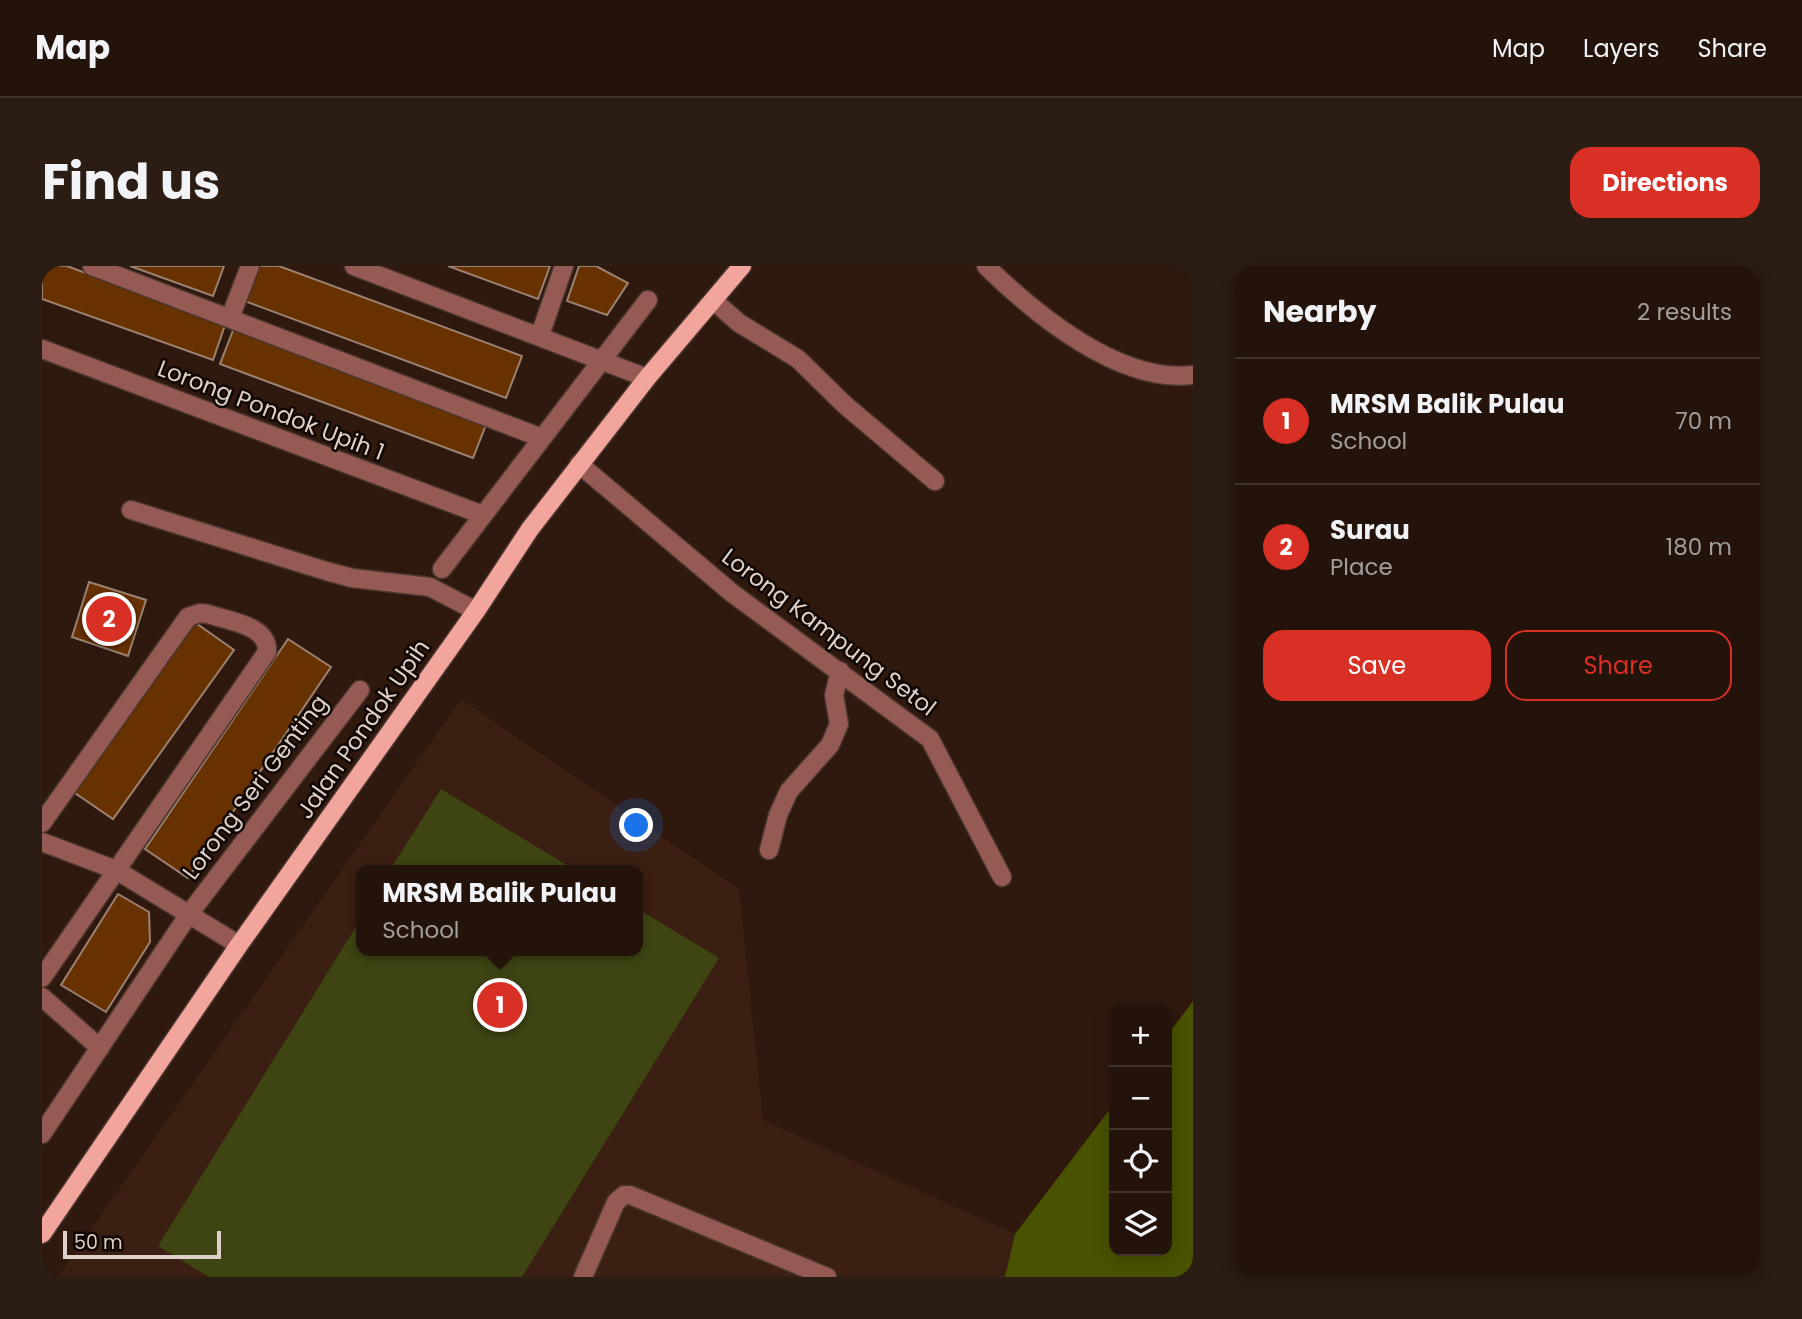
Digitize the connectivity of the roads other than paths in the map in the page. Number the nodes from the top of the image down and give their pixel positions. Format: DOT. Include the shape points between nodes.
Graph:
graph roads {
  1 [pos="92,266"];
  2 [pos="250,266"];
  3 [pos="354,266"];
  4 [pos="564,266"];
  5 [pos="742,266"];
  6 [pos="986,266"];
  7 [pos="648,300"];
  8 [pos="714,301"];
  9 [pos="230,318"];
  10 [pos="540,335"];
  11 [pos="42,349"];
  12 [pos="602,361"];
  13 [pos="1193,375"];
  14 [pos="647,378"];
  15 [pos="542,438"];
  16 [pos="579,464"];
  17 [pos="935,481"];
  18 [pos="131,510"];
  19 [pos="483,515"];
  20 [pos="442,569"];
  21 [pos="476,611"];
  22 [pos="840,671"];
  23 [pos="360,690"];
  24 [pos="42,823"];
  25 [pos="42,842"];
  26 [pos="769,850"];
  27 [pos="116,870"];
  28 [pos="1002,877"];
  29 [pos="190,914"];
  30 [pos="239,945"];
  31 [pos="42,978"];
  32 [pos="42,997"];
  33 [pos="100,1048"];
  34 [pos="42,1134"];
  35 [pos="42,1234"];
  36 [pos="583,1277"];
  37 [pos="827,1277"];
  1 -- 9 [label="street"];
  2 -- 9 [label="street"];
  3 -- 10 [label="street"];
  4 -- 10 [label="street"];
  5 -- 8 [label="main road, Jalan Pondok Upih"];
  6 -- 13 [label="street" via="1034,311 1077,339 1142,372"];
  7 -- 12 [label="street"];
  8 -- 14 [label="main road, Jalan Pondok Upih"];
  8 -- 17 [label="street" via="746,327 789,351"];
  9 -- 15 [label="street"];
  10 -- 12 [label="street"];
  11 -- 19 [label="street, Lorong Pondok Upih 1"];
  12 -- 14 [label="street"];
  12 -- 15 [label="street"];
  14 -- 16 [label="main road, Jalan Pondok Upih"];
  15 -- 19 [label="street"];
  16 -- 21 [label="main road, Jalan Pondok Upih"];
  16 -- 22 [label="street, Lorong Kampung Setol" via="723,586"];
  18 -- 21 [label="street" via="339,575 430,587"];
  19 -- 20 [label="street"];
  21 -- 30 [label="main road, Jalan Pondok Upih"];
  22 -- 26 [label="street" via="834,695 839,724 830,745 789,791"];
  22 -- 28 [label="street, Lorong Kampung Setol" via="930,739"];
  23 -- 29 [label="street, Lorong Seri Genting"];
  24 -- 27 [label="street" via="188,617 200,612 258,631 267,652"];
  25 -- 27 [label="street, Lorong Seri Genting"];
  27 -- 29 [label="street, Lorong Seri Genting"];
  27 -- 31 [label="street"];
  29 -- 30 [label="street, Lorong Seri Genting"];
  29 -- 33 [label="street, Lorong Seri Genting"];
  30 -- 35 [label="main road, Jalan Pondok Upih"];
  32 -- 33 [label="street"];
  33 -- 34 [label="street, Lorong Seri Genting"];
  36 -- 37 [label="street" via="616,1202 624,1195"];
}
